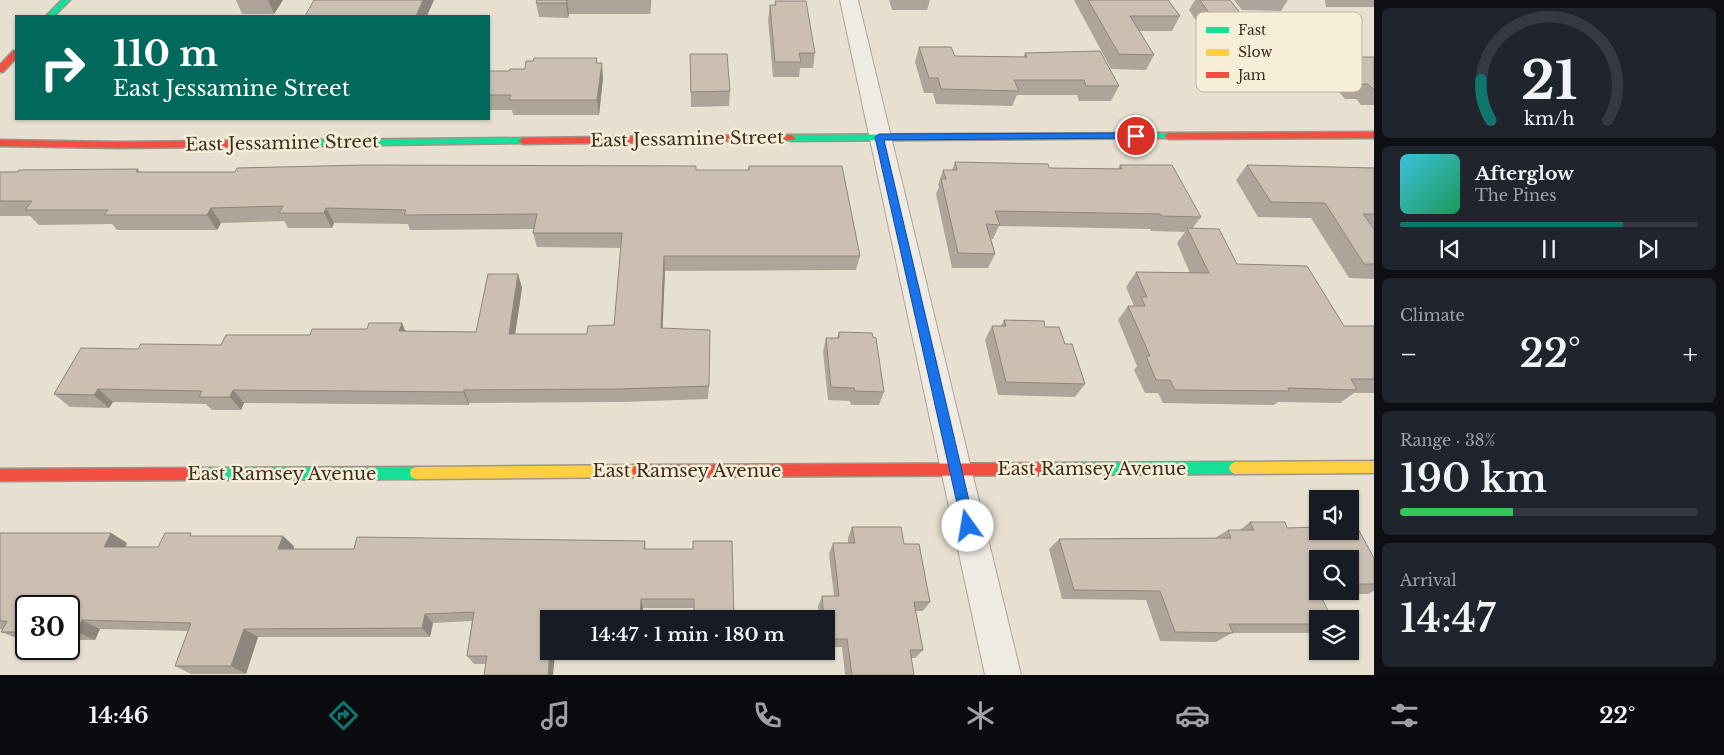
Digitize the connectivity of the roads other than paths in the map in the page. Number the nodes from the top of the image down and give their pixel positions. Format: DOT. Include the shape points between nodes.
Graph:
graph roads {
  1 [pos="66,0"];
  2 [pos="849,0"];
  3 [pos="51,15"];
  4 [pos="15,53"];
  5 [pos="0,70"];
  6 [pos="1374,135"];
  7 [pos="879,137"];
  8 [pos="0,144"];
  9 [pos="1374,467"];
  10 [pos="955,470"];
  11 [pos="0,475"];
  12 [pos="1002,675"];
  1 -- 3 [label="street"];
  2 -- 7 [label="street"];
  4 -- 5 [label="street"];
  6 -- 7 [label="street, East Jessamine Street"];
  7 -- 8 [label="street, East Jessamine Street"];
  7 -- 10 [label="street"];
  9 -- 10 [label="street, East Ramsey Avenue"];
  10 -- 11 [label="street, East Ramsey Avenue"];
  10 -- 12 [label="street"];
}
